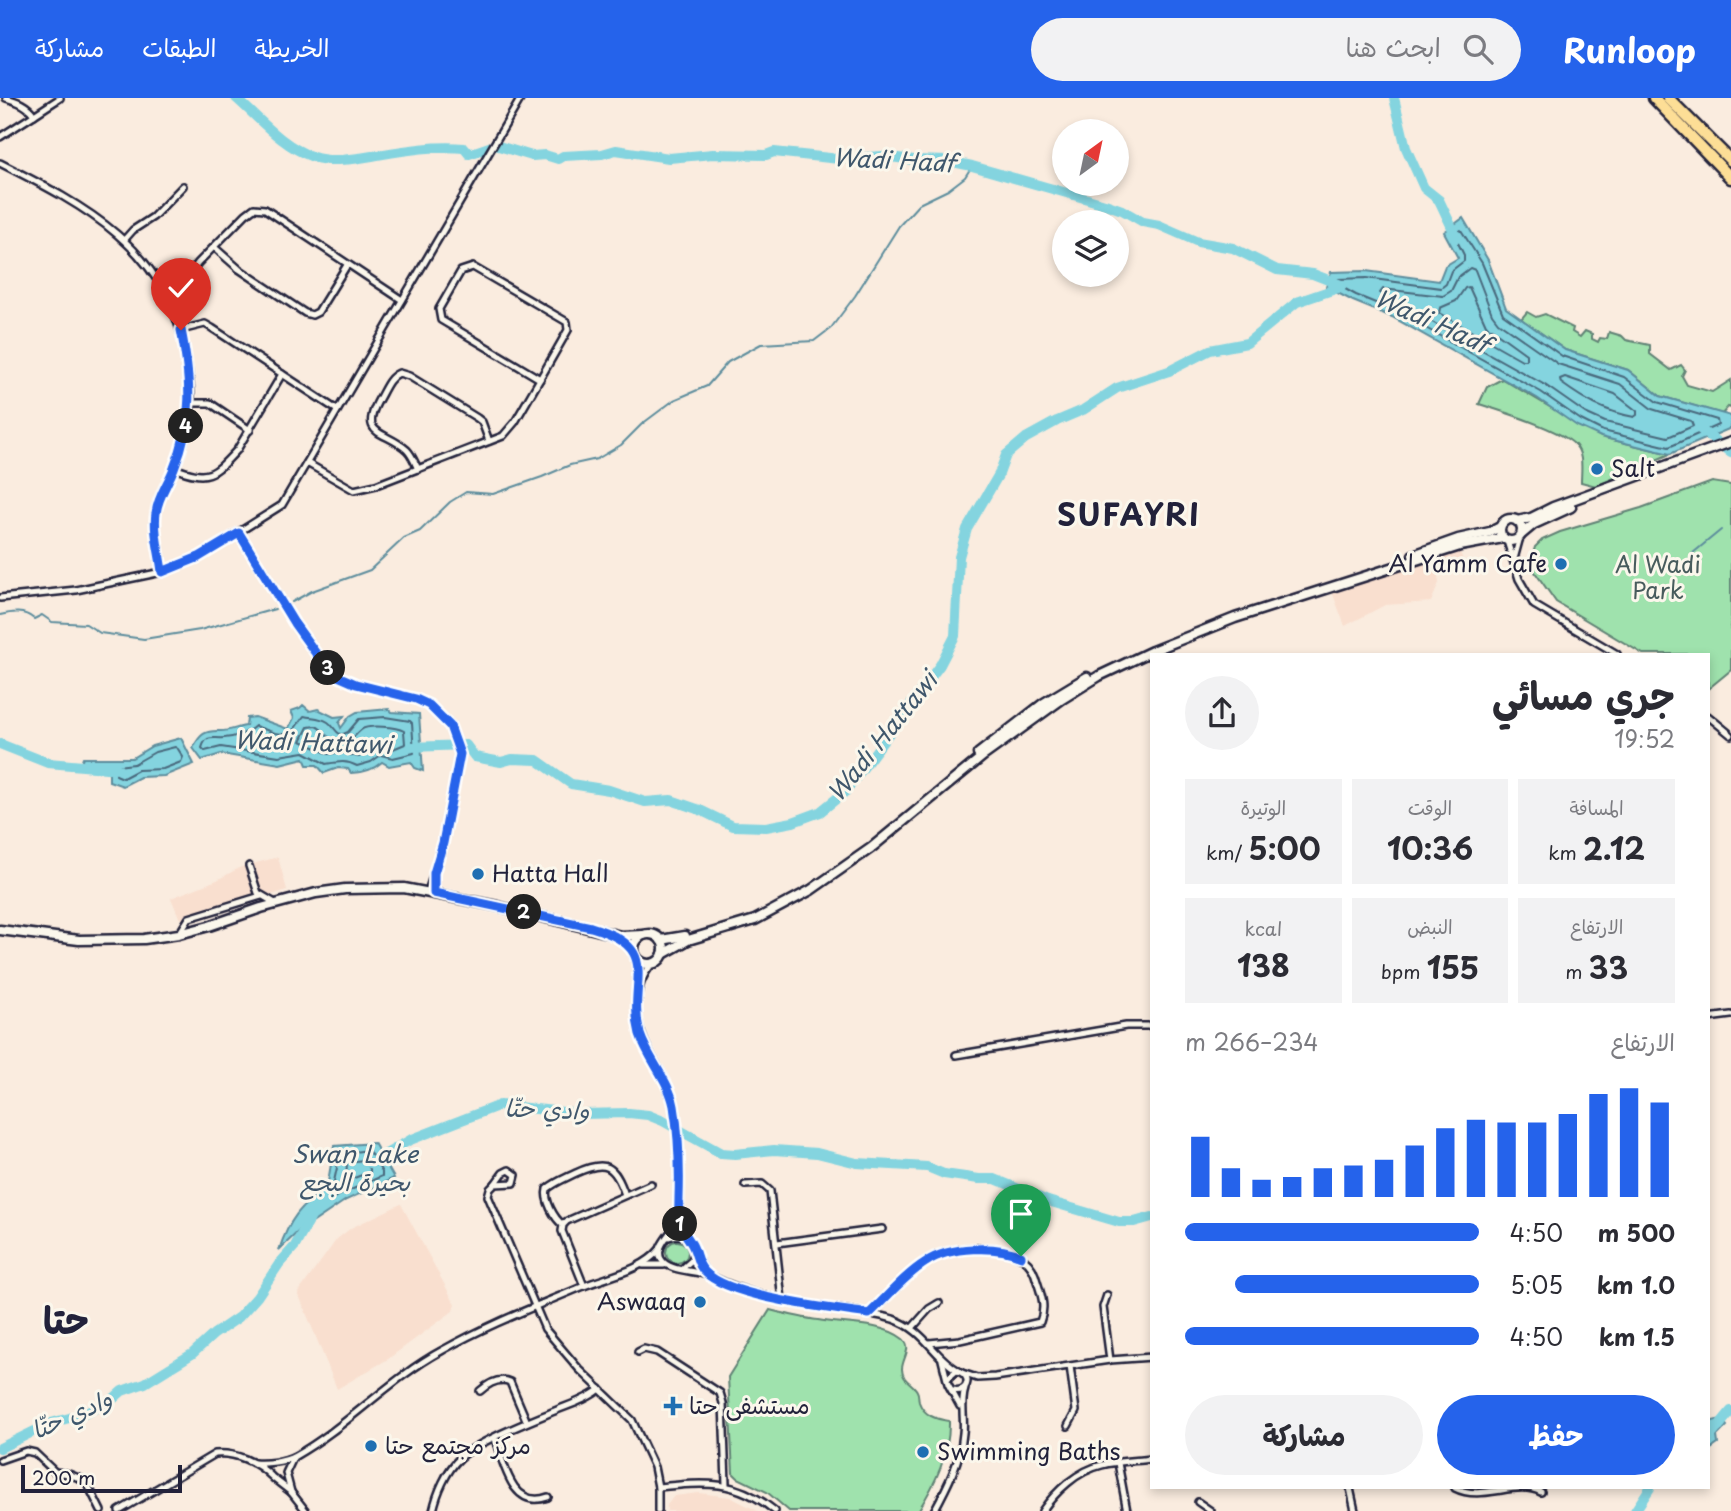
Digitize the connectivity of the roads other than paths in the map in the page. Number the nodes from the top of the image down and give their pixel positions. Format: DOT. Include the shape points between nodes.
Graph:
graph roads {
  1 [pos="6,98"];
  2 [pos="60,98"];
  3 [pos="521,98"];
  4 [pos="1654,98"];
  5 [pos="1668,98"];
  6 [pos="34,115"];
  7 [pos="0,137"];
  8 [pos="1731,161"];
  9 [pos="0,163"];
  10 [pos="1731,178"];
  11 [pos="183,186"];
  12 [pos="125,239"];
  13 [pos="214,247"];
  14 [pos="347,265"];
  15 [pos="164,291"];
  16 [pos="401,300"];
  17 [pos="181,330"];
  18 [pos="282,374"];
  19 [pos="540,379"];
  20 [pos="191,403"];
  21 [pos="337,410"];
  22 [pos="250,429"];
  23 [pos="489,442"];
  24 [pos="1726,447"];
  25 [pos="307,463"];
  26 [pos="174,468"];
  27 [pos="418,470"];
  28 [pos="1517,521"];
  29 [pos="1500,527"];
  30 [pos="239,533"];
  31 [pos="1521,535"];
  32 [pos="1505,540"];
  33 [pos="1514,562"];
  34 [pos="162,572"];
  35 [pos="0,598"];
  36 [pos="1615,653"];
  37 [pos="1710,718"];
  38 [pos="1731,735"];
  39 [pos="249,866"];
  40 [pos="431,892"];
  41 [pos="261,896"];
  42 [pos="278,903"];
  43 [pos="0,930"];
  44 [pos="609,933"];
  45 [pos="179,934"];
  46 [pos="643,935"];
  47 [pos="661,940"];
  48 [pos="663,954"];
  49 [pos="636,955"];
  50 [pos="653,964"];
  51 [pos="640,983"];
  52 [pos="1731,1015"];
  53 [pos="1710,1018"];
  54 [pos="1150,1026"];
  55 [pos="956,1055"];
  56 [pos="495,1184"];
  57 [pos="651,1184"];
  58 [pos="745,1185"];
  59 [pos="625,1195"];
  60 [pos="679,1217"];
  61 [pos="563,1225"];
  62 [pos="882,1229"];
  63 [pos="668,1237"];
  64 [pos="685,1237"];
  65 [pos="777,1242"];
  66 [pos="660,1249"];
  67 [pos="694,1252"];
  68 [pos="640,1265"];
  69 [pos="667,1266"];
  70 [pos="681,1269"];
  71 [pos="707,1275"];
  72 [pos="584,1286"];
  73 [pos="1107,1296"];
  74 [pos="782,1300"];
  75 [pos="939,1303"];
  76 [pos="535,1308"];
  77 [pos="869,1314"];
  78 [pos="912,1328"];
  79 [pos="929,1343"];
  80 [pos="638,1352"];
  81 [pos="941,1357"];
  82 [pos="1150,1357"];
  83 [pos="1110,1360"];
  84 [pos="1070,1366"];
  85 [pos="962,1373"];
  86 [pos="978,1378"];
  87 [pos="948,1381"];
  88 [pos="966,1387"];
  89 [pos="600,1388"];
  90 [pos="953,1390"];
  91 [pos="480,1391"];
  92 [pos="962,1408"];
  93 [pos="527,1422"];
  94 [pos="1068,1426"];
  95 [pos="495,1439"];
  96 [pos="295,1456"];
  97 [pos="1150,1459"];
  98 [pos="0,1460"];
  99 [pos="275,1461"];
  100 [pos="254,1463"];
  101 [pos="1118,1464"];
  102 [pos="286,1473"];
  103 [pos="272,1477"];
  104 [pos="726,1484"];
  105 [pos="659,1487"];
  106 [pos="1351,1489"];
  107 [pos="1459,1489"];
  108 [pos="1518,1489"];
  109 [pos="1532,1489"];
  110 [pos="291,1492"];
  111 [pos="1541,1492"];
  112 [pos="548,1497"];
  113 [pos="1198,1502"];
  114 [pos="102,1511"];
  115 [pos="119,1511"];
  116 [pos="306,1511"];
  117 [pos="433,1511"];
  118 [pos="657,1511"];
  119 [pos="775,1511"];
  120 [pos="934,1511"];
  121 [pos="1042,1511"];
  122 [pos="1127,1511"];
  123 [pos="1211,1511"];
  124 [pos="1356,1511"];
  1 -- 6 [label="street" via="21,103"];
  2 -- 6 [label="street"];
  3 -- 16 [label="street"];
  4 -- 10 [label="highway"];
  5 -- 8 [label="highway"];
  6 -- 7 [label="street"];
  9 -- 12 [label="street" via="84,209"];
  11 -- 12 [label="street"];
  12 -- 15 [label="street"];
  13 -- 14 [label="street" via="246,214 259,208"];
  13 -- 14 [label="street" via="239,269 312,314 318,312"];
  13 -- 15 [label="street" via="187,278"];
  14 -- 16 [label="street"];
  15 -- 17 [label="street"];
  16 -- 21 [label="street"];
  17 -- 18 [label="street" via="205,324"];
  17 -- 20 [label="street"];
  18 -- 21 [label="street"];
  18 -- 22 [label="street"];
  19 -- 19 [label="street" via="568,330 567,322 478,269 464,269 439,309 441,320"];
  19 -- 23 [label="street" via="508,432"];
  20 -- 22 [label="street" via="210,403"];
  20 -- 26 [label="street"];
  21 -- 25 [label="street"];
  22 -- 26 [label="street" via="237,450 212,473 195,476"];
  23 -- 27 [label="street"];
  23 -- 27 [label="street" via="477,418 399,373 390,379 370,420 374,429 408,451"];
  24 -- 28 [label="main road"];
  24 -- 31 [label="main road" via="1560,511"];
  25 -- 27 [label="street" via="354,490"];
  25 -- 30 [label="street" via="282,505"];
  26 -- 34 [label="street" via="156,512"];
  28 -- 29 [label="main road" via="1506,520"];
  28 -- 31 [label="main road"];
  29 -- 32 [label="main road"];
  29 -- 47 [label="main road" via="1233,613 1084,678 1011,727 809,886 742,920"];
  30 -- 34 [label="street"];
  30 -- 40 [label="street" via="325,666 356,684 429,705 450,726 460,754"];
  31 -- 32 [label="main road" via="1513,542"];
  31 -- 33 [label="street"];
  32 -- 33 [label="street"];
  32 -- 48 [label="main road" via="1460,546 1235,618 1099,676 972,765 871,848 811,890 755,920 688,940"];
  33 -- 36 [label="street" via="1534,605"];
  34 -- 35 [label="street" via="76,590"];
  37 -- 38 [label="street"];
  39 -- 41 [label="street"];
  40 -- 42 [label="main road" via="333,890"];
  40 -- 44 [label="main road"];
  41 -- 42 [label="street"];
  41 -- 45 [label="street" via="189,918"];
  42 -- 45 [label="main road"];
  43 -- 45 [label="main road" via="79,940 126,941"];
  44 -- 46 [label="main road"];
  44 -- 49 [label="main road"];
  46 -- 47 [label="main road" via="653,934"];
  46 -- 49 [label="main road" via="636,942"];
  47 -- 48 [label="main road"];
  48 -- 50 [label="main road"];
  49 -- 50 [label="main road"];
  49 -- 51 [label="street"];
  50 -- 51 [label="street"];
  51 -- 60 [label="street" via="640,1031 675,1113"];
  52 -- 53 [label="street"];
  54 -- 55 [label="street" via="1126,1026"];
  56 -- 76 [label="street" via="488,1196"];
  57 -- 59 [label="street"];
  58 -- 65 [label="street" via="762,1184 770,1191"];
  59 -- 61 [label="street"];
  59 -- 61 [label="street" via="612,1169 592,1166 547,1189 545,1196"];
  60 -- 63 [label="street"];
  60 -- 64 [label="street"];
  61 -- 72 [label="street"];
  62 -- 65 [label="street"];
  63 -- 64 [label="street"];
  63 -- 66 [label="street"];
  64 -- 67 [label="street"];
  65 -- 74 [label="street"];
  66 -- 68 [label="street"];
  66 -- 69 [label="street"];
  67 -- 70 [label="street"];
  67 -- 71 [label="street"];
  68 -- 69 [label="street"];
  68 -- 72 [label="street"];
  69 -- 70 [label="street"];
  70 -- 71 [label="street"];
  71 -- 74 [label="street"];
  72 -- 76 [label="street"];
  73 -- 83 [label="street" via="1103,1307"];
  74 -- 77 [label="street"];
  75 -- 78 [label="street"];
  76 -- 89 [label="street" via="554,1341"];
  76 -- 96 [label="street" via="415,1366"];
  77 -- 78 [label="street"];
  77 -- 79 [label="street" via="926,1261 947,1252 1007,1250 1032,1268 1044,1311 1040,1322"];
  78 -- 79 [label="street"];
  79 -- 81 [label="street"];
  80 -- 104 [label="street" via="657,1352 720,1393"];
  81 -- 85 [label="street"];
  81 -- 87 [label="street"];
  82 -- 83 [label="street"];
  83 -- 84 [label="street"];
  84 -- 86 [label="street"];
  84 -- 94 [label="street" via="1076,1411"];
  85 -- 86 [label="street"];
  85 -- 87 [label="street" via="950,1375"];
  85 -- 88 [label="street" via="968,1380"];
  86 -- 88 [label="street"];
  87 -- 90 [label="street"];
  88 -- 90 [label="street"];
  88 -- 92 [label="street"];
  89 -- 93 [label="street"];
  89 -- 105 [label="street" via="632,1420 650,1455"];
  90 -- 92 [label="street"];
  91 -- 93 [label="street" via="502,1380 510,1382"];
  92 -- 120 [label="street" via="959,1452"];
  93 -- 95 [label="street"];
  95 -- 112 [label="street" via="519,1493 532,1500"];
  95 -- 117 [label="street" via="451,1468"];
  96 -- 99 [label="street"];
  96 -- 102 [label="street"];
  97 -- 101 [label="street"];
  98 -- 114 [label="street" via="26,1451 35,1453 55,1472 86,1481"];
  99 -- 100 [label="street"];
  99 -- 102 [label="street" via="285,1465"];
  99 -- 103 [label="street" via="268,1468"];
  100 -- 103 [label="street"];
  100 -- 115 [label="street" via="233,1454 210,1456"];
  101 -- 121 [label="street" via="1101,1465 1074,1477"];
  101 -- 122 [label="street"];
  102 -- 103 [label="street" via="282,1478"];
  102 -- 110 [label="street"];
  103 -- 110 [label="street"];
  104 -- 105 [label="street"];
  104 -- 119 [label="street"];
  105 -- 118 [label="street"];
  106 -- 124 [label="street"];
  107 -- 108 [label="street" via="1476,1493"];
  109 -- 111 [label="street"];
  110 -- 116 [label="street"];
  113 -- 123 [label="street"];
}
